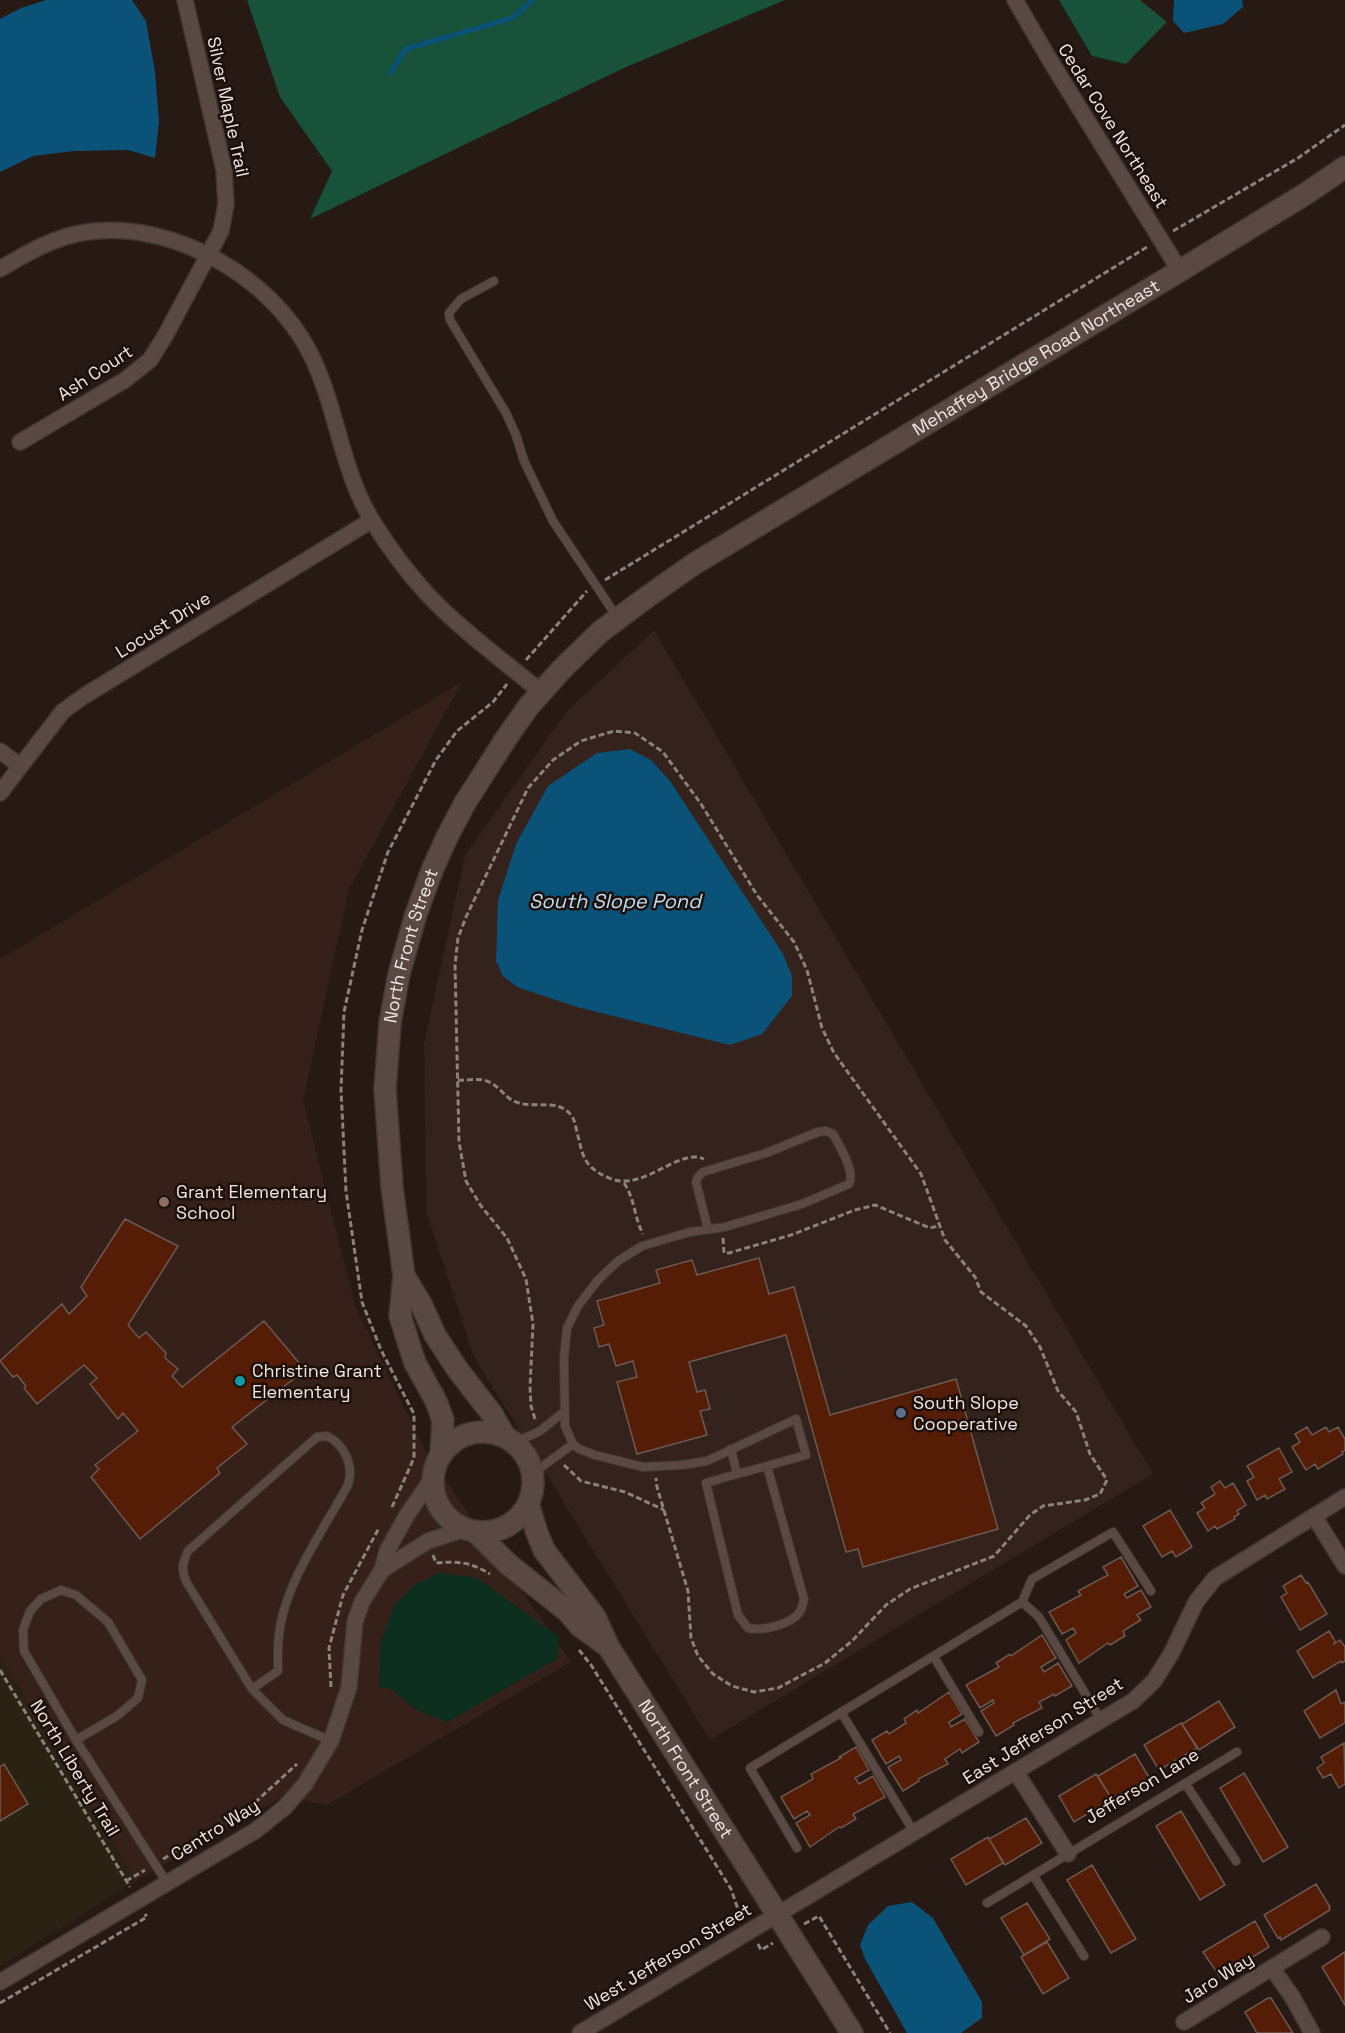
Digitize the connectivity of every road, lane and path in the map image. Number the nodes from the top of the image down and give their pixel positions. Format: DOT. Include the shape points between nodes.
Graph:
graph roads {
  1 [pos="185,0"];
  2 [pos="1015,0"];
  3 [pos="1345,125"];
  4 [pos="1345,167"];
  5 [pos="1160,238"];
  6 [pos="208,256"];
  7 [pos="0,269"];
  8 [pos="1180,271"];
  9 [pos="494,281"];
  10 [pos="20,442"];
  11 [pos="372,520"];
  12 [pos="725,545"];
  13 [pos="596,585"];
  14 [pos="618,619"];
  15 [pos="517,671"];
  16 [pos="541,692"];
  17 [pos="0,751"];
  18 [pos="20,766"];
  19 [pos="0,793"];
  20 [pos="458,1080"];
  21 [pos="711,1168"];
  22 [pos="624,1183"];
  23 [pos="938,1226"];
  24 [pos="721,1227"];
  25 [pos="708,1229"];
  26 [pos="647,1245"];
  27 [pos="404,1276"];
  28 [pos="565,1411"];
  29 [pos="509,1440"];
  30 [pos="573,1444"];
  31 [pos="731,1449"];
  32 [pos="441,1454"];
  33 [pos="767,1466"];
  34 [pos="532,1474"];
  35 [pos="737,1474"];
  36 [pos="433,1477"];
  37 [pos="656,1481"];
  38 [pos="1345,1497"];
  39 [pos="528,1504"];
  40 [pos="664,1510"];
  41 [pos="1314,1515"];
  42 [pos="470,1530"];
  43 [pos="1345,1566"];
  44 [pos="382,1570"];
  45 [pos="1151,1591"];
  46 [pos="1022,1602"];
  47 [pos="608,1646"];
  48 [pos="934,1657"];
  49 [pos="0,1670"];
  50 [pos="252,1689"];
  51 [pos="841,1712"];
  52 [pos="1101,1720"];
  53 [pos="979,1732"];
  54 [pos="76,1740"];
  55 [pos="331,1741"];
  56 [pos="1237,1752"];
  57 [pos="1016,1772"];
  58 [pos="1185,1783"];
  59 [pos="914,1832"];
  60 [pos="797,1848"];
  61 [pos="1068,1854"];
  62 [pos="1236,1861"];
  63 [pos="1033,1875"];
  64 [pos="126,1881"];
  65 [pos="168,1883"];
  66 [pos="987,1903"];
  67 [pos="776,1914"];
  68 [pos="1322,1937"];
  69 [pos="1084,1956"];
  70 [pos="1272,1968"];
  71 [pos="0,1982"];
  72 [pos="1184,2022"];
  73 [pos="580,2033"];
  74 [pos="852,2033"];
  75 [pos="1312,2033"];
  1 -- 6 [label="street, Silver Maple Trail" via="224,170 226,204 221,231"];
  2 -- 5 [label="street, Cedar Cove Northeast"];
  3 -- 5 [label="path" via="1298,158"];
  4 -- 8 [label="main road, Mehaffey Bridge Road Northeast"];
  5 -- 8 [label="street, Cedar Cove Northeast"];
  5 -- 13 [label="path"];
  6 -- 7 [label="street" via="153,234 87,232 58,240"];
  6 -- 10 [label="street, Ash Court" via="150,360 125,380"];
  6 -- 11 [label="street" via="247,280 274,304 309,351 326,387 354,483"];
  8 -- 12 [label="main road, Mehaffey Bridge Road Northeast"];
  9 -- 13 [label="lane" via="461,299 449,313 450,320 506,413 553,521"];
  11 -- 15 [label="street" via="429,596"];
  11 -- 18 [label="street, Locust Drive" via="84,696 63,711"];
  12 -- 14 [label="main road, North Front Street"];
  13 -- 14 [label="lane"];
  13 -- 15 [label="path"];
  14 -- 16 [label="main road, North Front Street"];
  15 -- 16 [label="street"];
  16 -- 27 [label="main road, North Front Street" via="486,767 447,837 416,914 399,974 390,1023 385,1089"];
  17 -- 18 [label="street"];
  18 -- 19 [label="street, Locust Drive"];
  20 -- 22 [label="path" via="481,1079 519,1103 563,1109 574,1120 586,1163"];
  21 -- 22 [label="path" via="705,1159 691,1156"];
  21 -- 24 [label="lane" via="826,1131 833,1134 851,1171 849,1184 840,1189"];
  21 -- 25 [label="lane" via="696,1182"];
  22 -- 26 [label="path" via="631,1192"];
  23 -- 24 [label="path" via="930,1228 875,1205 729,1253 724,1253"];
  24 -- 25 [label="lane"];
  25 -- 26 [label="lane"];
  26 -- 28 [label="lane" via="618,1261 598,1280 567,1328"];
  27 -- 29 [label="main road, North Front Street" via="435,1335"];
  27 -- 32 [label="main road" via="400,1316 415,1363 443,1420"];
  28 -- 29 [label="lane" via="540,1431"];
  28 -- 30 [label="lane" via="565,1426"];
  29 -- 32 [label="main road" via="491,1432 477,1432 457,1439"];
  29 -- 34 [label="main road" via="519,1446"];
  30 -- 31 [label="lane" via="595,1455 643,1467 707,1461"];
  30 -- 34 [label="lane"];
  31 -- 33 [label="lane" via="796,1419 806,1455"];
  31 -- 35 [label="lane"];
  32 -- 36 [label="main road"];
  33 -- 35 [label="lane"];
  33 -- 35 [label="lane" via="804,1599 799,1614 787,1622 756,1630 748,1628 738,1615 706,1483"];
  34 -- 39 [label="main road"];
  36 -- 42 [label="main road" via="433,1491 446,1516"];
  36 -- 44 [label="street, Centro Way" via="387,1551"];
  37 -- 40 [label="path"];
  38 -- 41 [label="street, East Jefferson Street"];
  39 -- 42 [label="main road" via="506,1526 491,1531"];
  39 -- 47 [label="main road, North Front Street" via="544,1550 595,1617"];
  41 -- 43 [label="street"];
  41 -- 52 [label="street, East Jefferson Street" via="1215,1578 1196,1602 1155,1681 1133,1701"];
  42 -- 44 [label="street, Centro Way" via="428,1541"];
  42 -- 47 [label="main road"];
  44 -- 55 [label="street, Centro Way" via="362,1602 355,1622 349,1687"];
  45 -- 46 [label="lane" via="1113,1532 1032,1580"];
  46 -- 48 [label="lane"];
  46 -- 52 [label="lane" via="1039,1617"];
  47 -- 67 [label="main road, North Front Street"];
  48 -- 51 [label="lane"];
  48 -- 53 [label="lane"];
  49 -- 64 [label="path, North Liberty Trail"];
  50 -- 50 [label="lane" via="188,1583 182,1563 188,1551 317,1437 327,1436 336,1440 352,1473 291,1590 280,1628 278,1671"];
  50 -- 55 [label="lane" via="284,1720"];
  51 -- 59 [label="lane"];
  51 -- 60 [label="lane" via="750,1768"];
  52 -- 57 [label="street, East Jefferson Street"];
  54 -- 54 [label="lane" via="24,1651 23,1630 30,1611 41,1599 61,1590 76,1595 108,1622 142,1680 138,1698 117,1716"];
  54 -- 65 [label="lane"];
  55 -- 65 [label="street, Centro Way" via="305,1784 284,1808 255,1831"];
  56 -- 58 [label="lane, Jefferson Lane"];
  57 -- 59 [label="street, East Jefferson Street"];
  57 -- 61 [label="street"];
  58 -- 61 [label="lane, Jefferson Lane"];
  58 -- 62 [label="lane"];
  59 -- 67 [label="street, East Jefferson Street"];
  61 -- 63 [label="lane, Jefferson Lane"];
  63 -- 66 [label="lane, Jefferson Lane"];
  63 -- 69 [label="lane"];
  65 -- 71 [label="street, Centro Way"];
  67 -- 73 [label="street, West Jefferson Street"];
  67 -- 74 [label="main road, North Front Street"];
  68 -- 70 [label="street, Jaro Way"];
  70 -- 72 [label="street, Jaro Way"];
  70 -- 75 [label="street, Jaro Way"];
}
